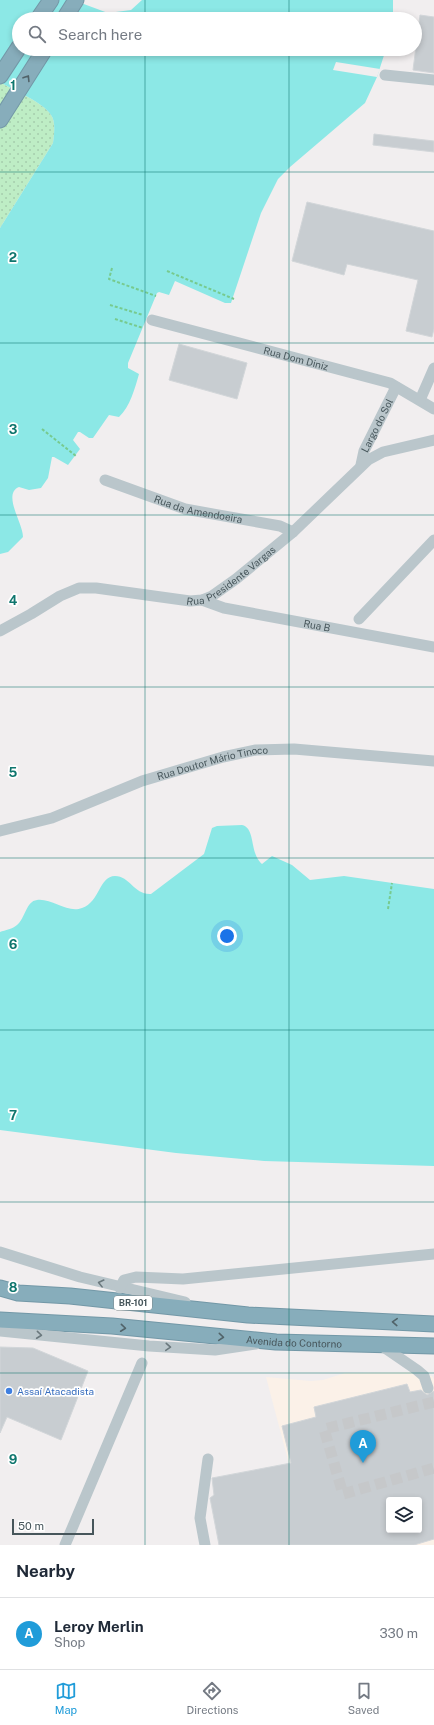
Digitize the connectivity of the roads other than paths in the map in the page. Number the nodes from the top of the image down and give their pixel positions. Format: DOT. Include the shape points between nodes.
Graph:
graph roads {
  1 [pos="51,0"];
  2 [pos="76,0"];
  3 [pos="43,12"];
  4 [pos="68,12"];
  5 [pos="13,56"];
  6 [pos="41,56"];
  7 [pos="385,75"];
  8 [pos="0,76"];
  9 [pos="434,80"];
  10 [pos="0,120"];
  11 [pos="150,318"];
  12 [pos="434,368"];
  13 [pos="396,387"];
  14 [pos="420,400"];
  15 [pos="434,409"];
  16 [pos="434,440"];
  17 [pos="361,465"];
  18 [pos="104,480"];
  19 [pos="293,532"];
  20 [pos="432,544"];
  21 [pos="202,600"];
  22 [pos="359,619"];
  23 [pos="0,630"];
  24 [pos="434,647"];
  25 [pos="434,761"];
  26 [pos="0,831"];
  27 [pos="0,1252"];
  28 [pos="434,1254"];
  29 [pos="0,1288"];
  30 [pos="120,1288"];
  31 [pos="0,1292"];
  32 [pos="18,1293"];
  33 [pos="248,1315"];
  34 [pos="0,1320"];
  35 [pos="434,1324"];
  36 [pos="0,1331"];
  37 [pos="276,1342"];
  38 [pos="379,1344"];
  39 [pos="434,1346"];
  40 [pos="142,1364"];
  41 [pos="428,1388"];
  42 [pos="208,1459"];
  43 [pos="65,1545"];
  44 [pos="205,1545"];
  1 -- 3 [label="highway"];
  2 -- 4 [label="highway"];
  5 -- 8 [label="highway"];
  10 -- 6 [label="highway, one-way"];
  7 -- 9 [label="street"];
  11 -- 13 [label="street, Rua Dom Diniz" via="390,383"];
  12 -- 14 [label="street"];
  13 -- 14 [label="street, Rua Dom Diniz"];
  13 -- 17 [label="street, Largo do Sol" via="364,451"];
  14 -- 15 [label="street, Rua Dom Diniz"];
  16 -- 17 [label="street, Rua Presidente Vargas" via="384,452"];
  17 -- 19 [label="street, Rua Presidente Vargas"];
  18 -- 19 [label="street, Rua da Amendoeira" via="185,509 280,526"];
  19 -- 21 [label="street, Rua Presidente Vargas" via="236,579"];
  20 -- 22 [label="street"];
  21 -- 23 [label="street, Rua Presidente Vargas" via="181,600 115,590 80,588 60,596"];
  21 -- 24 [label="street, Rua B" via="224,608"];
  25 -- 26 [label="street, Rua Doutor Mário Tinoco" via="294,749 256,750 142,781 52,818"];
  30 -- 27 [label="street, one-way"];
  28 -- 30 [label="street" via="183,1279 136,1277 124,1280"];
  29 -- 32 [label="highway, BR-101"];
  30 -- 33 [label="street"];
  31 -- 32 [label="highway"];
  32 -- 33 [label="highway, BR-101"];
  35 -- 33 [label="highway, BR-101, one-way"];
  34 -- 37 [label="highway, Avenida do Contorno, one-way" via="112,1326"];
  36 -- 37 [label="street, one-way" via="215,1350"];
  37 -- 38 [label="highway, Avenida do Contorno"];
  38 -- 39 [label="highway, Avenida do Contorno"];
  38 -- 41 [label="street" via="424,1376"];
  40 -- 43 [label="street"];
  42 -- 44 [label="street" via="200,1518"];
}
